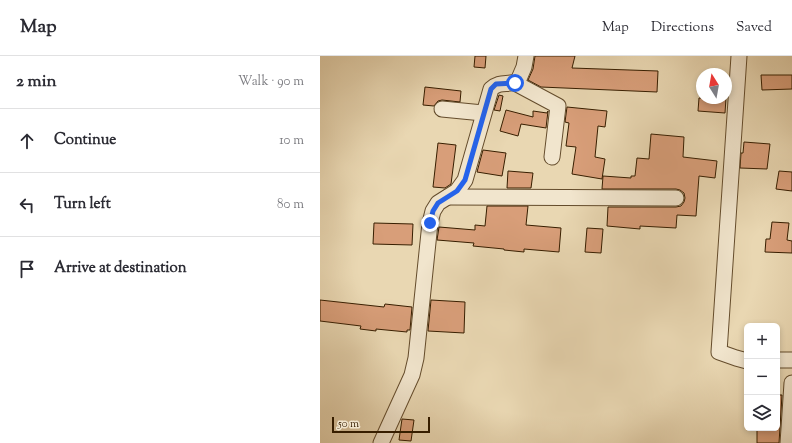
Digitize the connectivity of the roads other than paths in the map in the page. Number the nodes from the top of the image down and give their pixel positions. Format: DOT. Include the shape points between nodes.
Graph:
graph roads {
  1 [pos="526,56"];
  2 [pos="739,56"];
  3 [pos="515,83"];
  4 [pos="442,109"];
  5 [pos="483,113"];
  6 [pos="552,157"];
  7 [pos="448,197"];
  8 [pos="676,198"];
  9 [pos="744,360"];
  10 [pos="780,360"];
  11 [pos="792,360"];
  12 [pos="792,383"];
  13 [pos="381,443"];
  14 [pos="788,443"];
  1 -- 3 [label="street" via="521,75"];
  2 -- 9 [label="street" via="719,352"];
  3 -- 5 [label="street" via="496,84 491,89"];
  3 -- 6 [label="street" via="558,106"];
  4 -- 5 [label="street"];
  5 -- 7 [label="street" via="465,180 457,191"];
  7 -- 8 [label="street"];
  7 -- 13 [label="street" via="438,203 430,223 412,375"];
  10 -- 11 [label="street"];
  12 -- 14 [label="street"];
}
